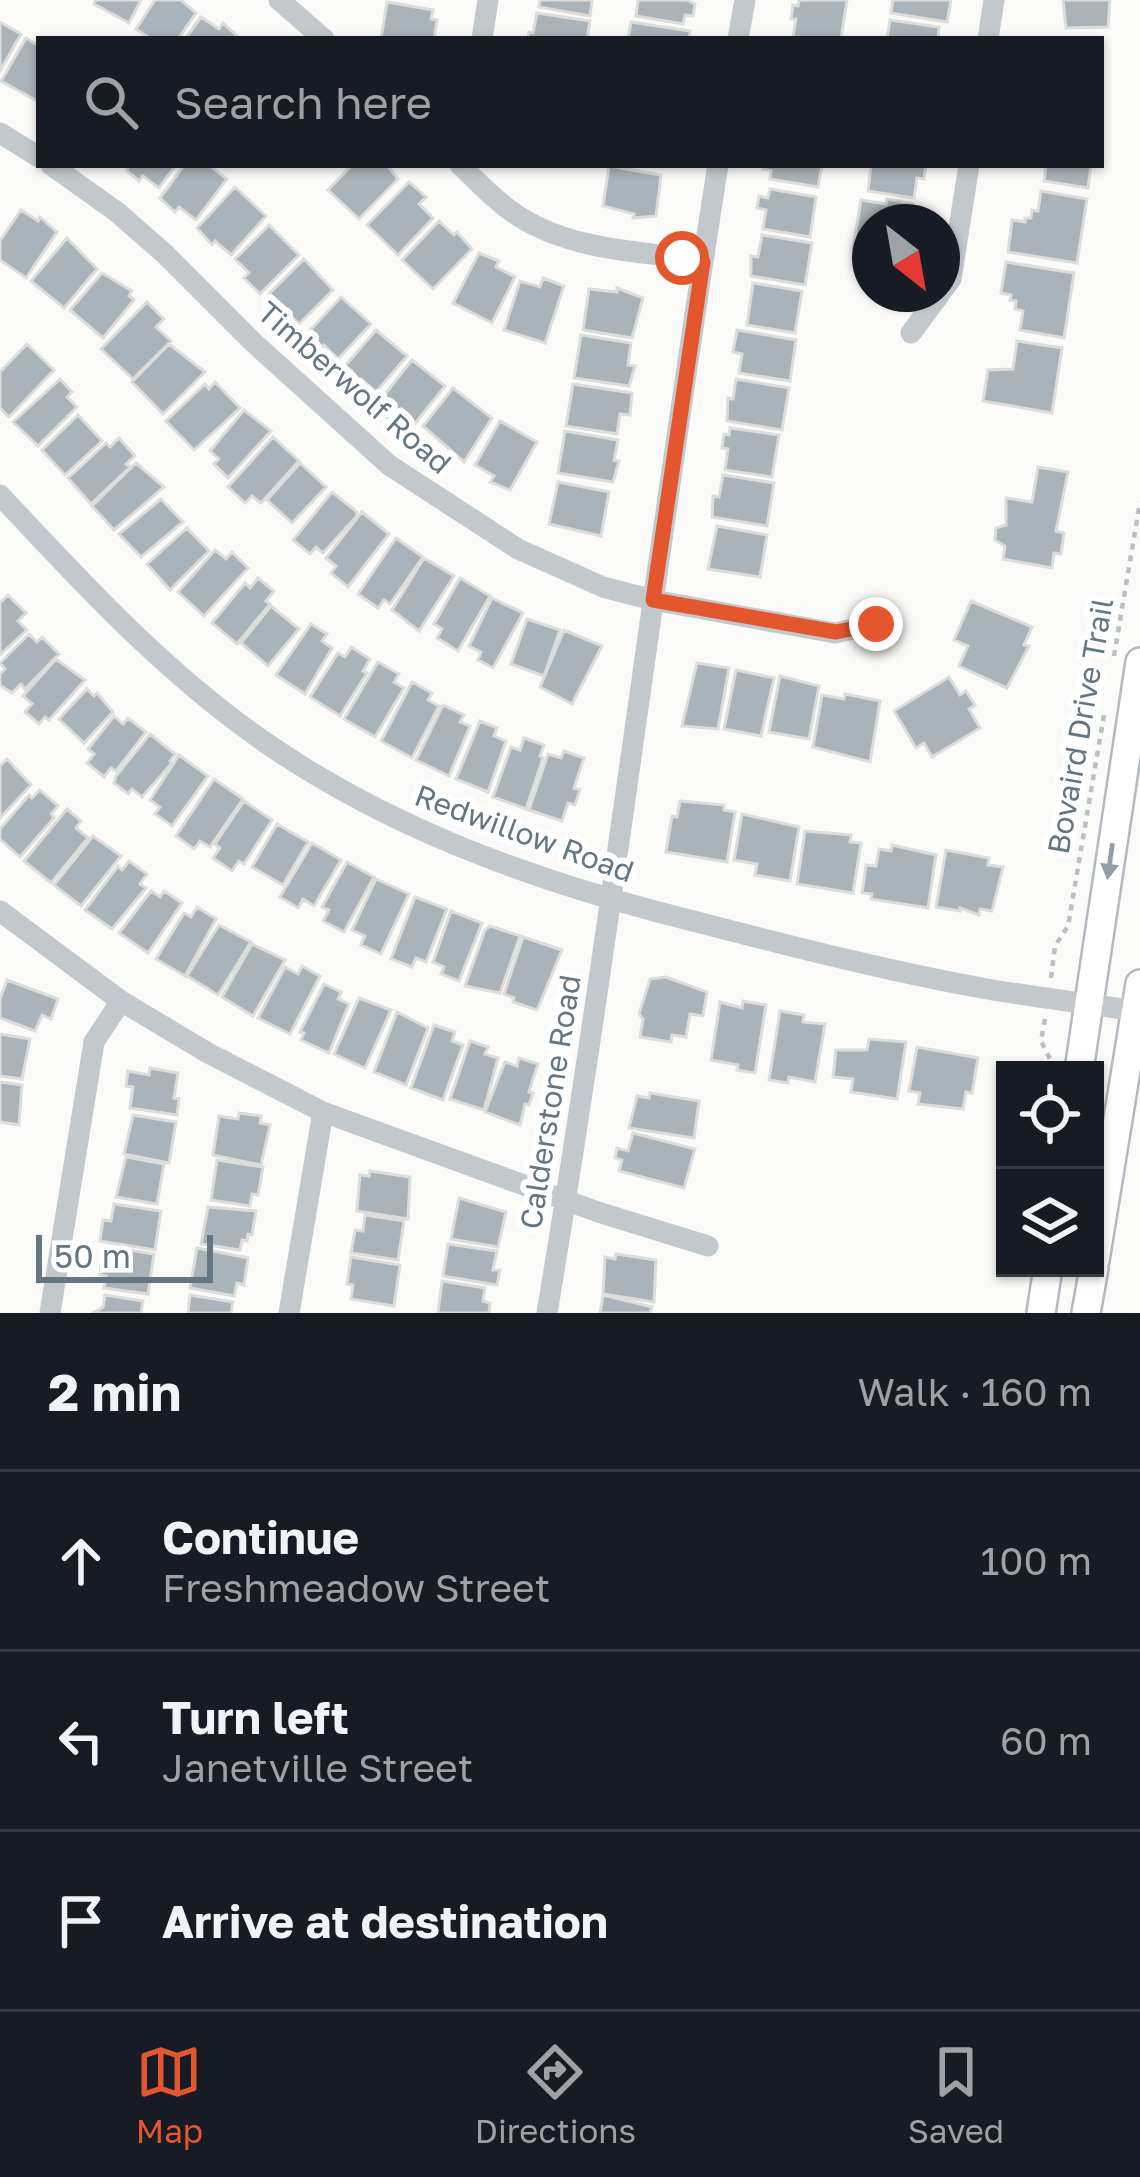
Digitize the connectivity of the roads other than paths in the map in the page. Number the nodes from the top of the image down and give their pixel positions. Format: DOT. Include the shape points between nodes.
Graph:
graph roads {
  1 [pos="279,0"];
  2 [pos="488,0"];
  3 [pos="745,0"];
  4 [pos="994,0"];
  5 [pos="321,36"];
  6 [pos="482,36"];
  7 [pos="739,36"];
  8 [pos="988,36"];
  9 [pos="0,133"];
  10 [pos="36,155"];
  11 [pos="56,168"];
  12 [pos="463,168"];
  13 [pos="718,168"];
  14 [pos="969,168"];
  15 [pos="960,222"];
  16 [pos="703,262"];
  17 [pos="927,312"];
  18 [pos="911,333"];
  19 [pos="0,495"];
  20 [pos="653,600"];
  21 [pos="876,624"];
  22 [pos="1126,665"];
  23 [pos="613,901"];
  24 [pos="0,911"];
  25 [pos="121,1001"];
  26 [pos="1138,1002"];
  27 [pos="1089,1005"];
  28 [pos="1080,1061"];
  29 [pos="323,1112"];
  30 [pos="566,1200"];
  31 [pos="1104,1204"];
  32 [pos="708,1246"];
  33 [pos="1047,1277"];
  34 [pos="1092,1277"];
  35 [pos="50,1313"];
  36 [pos="289,1313"];
  37 [pos="547,1313"];
  38 [pos="1041,1313"];
  39 [pos="1086,1313"];
  1 -- 5 [label="street"];
  2 -- 6 [label="street"];
  3 -- 7 [label="street"];
  4 -- 8 [label="street"];
  9 -- 10 [label="street"];
  11 -- 20 [label="street, Timberwolf Road" via="166,255 416,485 518,549"];
  12 -- 16 [label="street" via="536,227"];
  13 -- 16 [label="street, Calderstone Road"];
  14 -- 15 [label="street"];
  16 -- 20 [label="street, Calderstone Road"];
  17 -- 18 [label="street"];
  19 -- 23 [label="street, Redwillow Road" via="125,629 267,743 400,822"];
  20 -- 21 [label="street, Timberwolf Road" via="836,632"];
  20 -- 23 [label="street, Calderstone Road"];
  22 -- 27 [label="main road, one-way"];
  23 -- 27 [label="street, Redwillow Road" via="816,952"];
  23 -- 30 [label="street, Calderstone Road"];
  24 -- 25 [label="street"];
  25 -- 29 [label="street"];
  25 -- 35 [label="street" via="94,1042"];
  26 -- 27 [label="street, Redwillow Road"];
  26 -- 31 [label="main road"];
  27 -- 28 [label="main road"];
  29 -- 30 [label="street"];
  29 -- 36 [label="street"];
  30 -- 32 [label="street"];
  30 -- 37 [label="street, Calderstone Road"];
  33 -- 38 [label="main road"];
  34 -- 39 [label="main road"];
}
